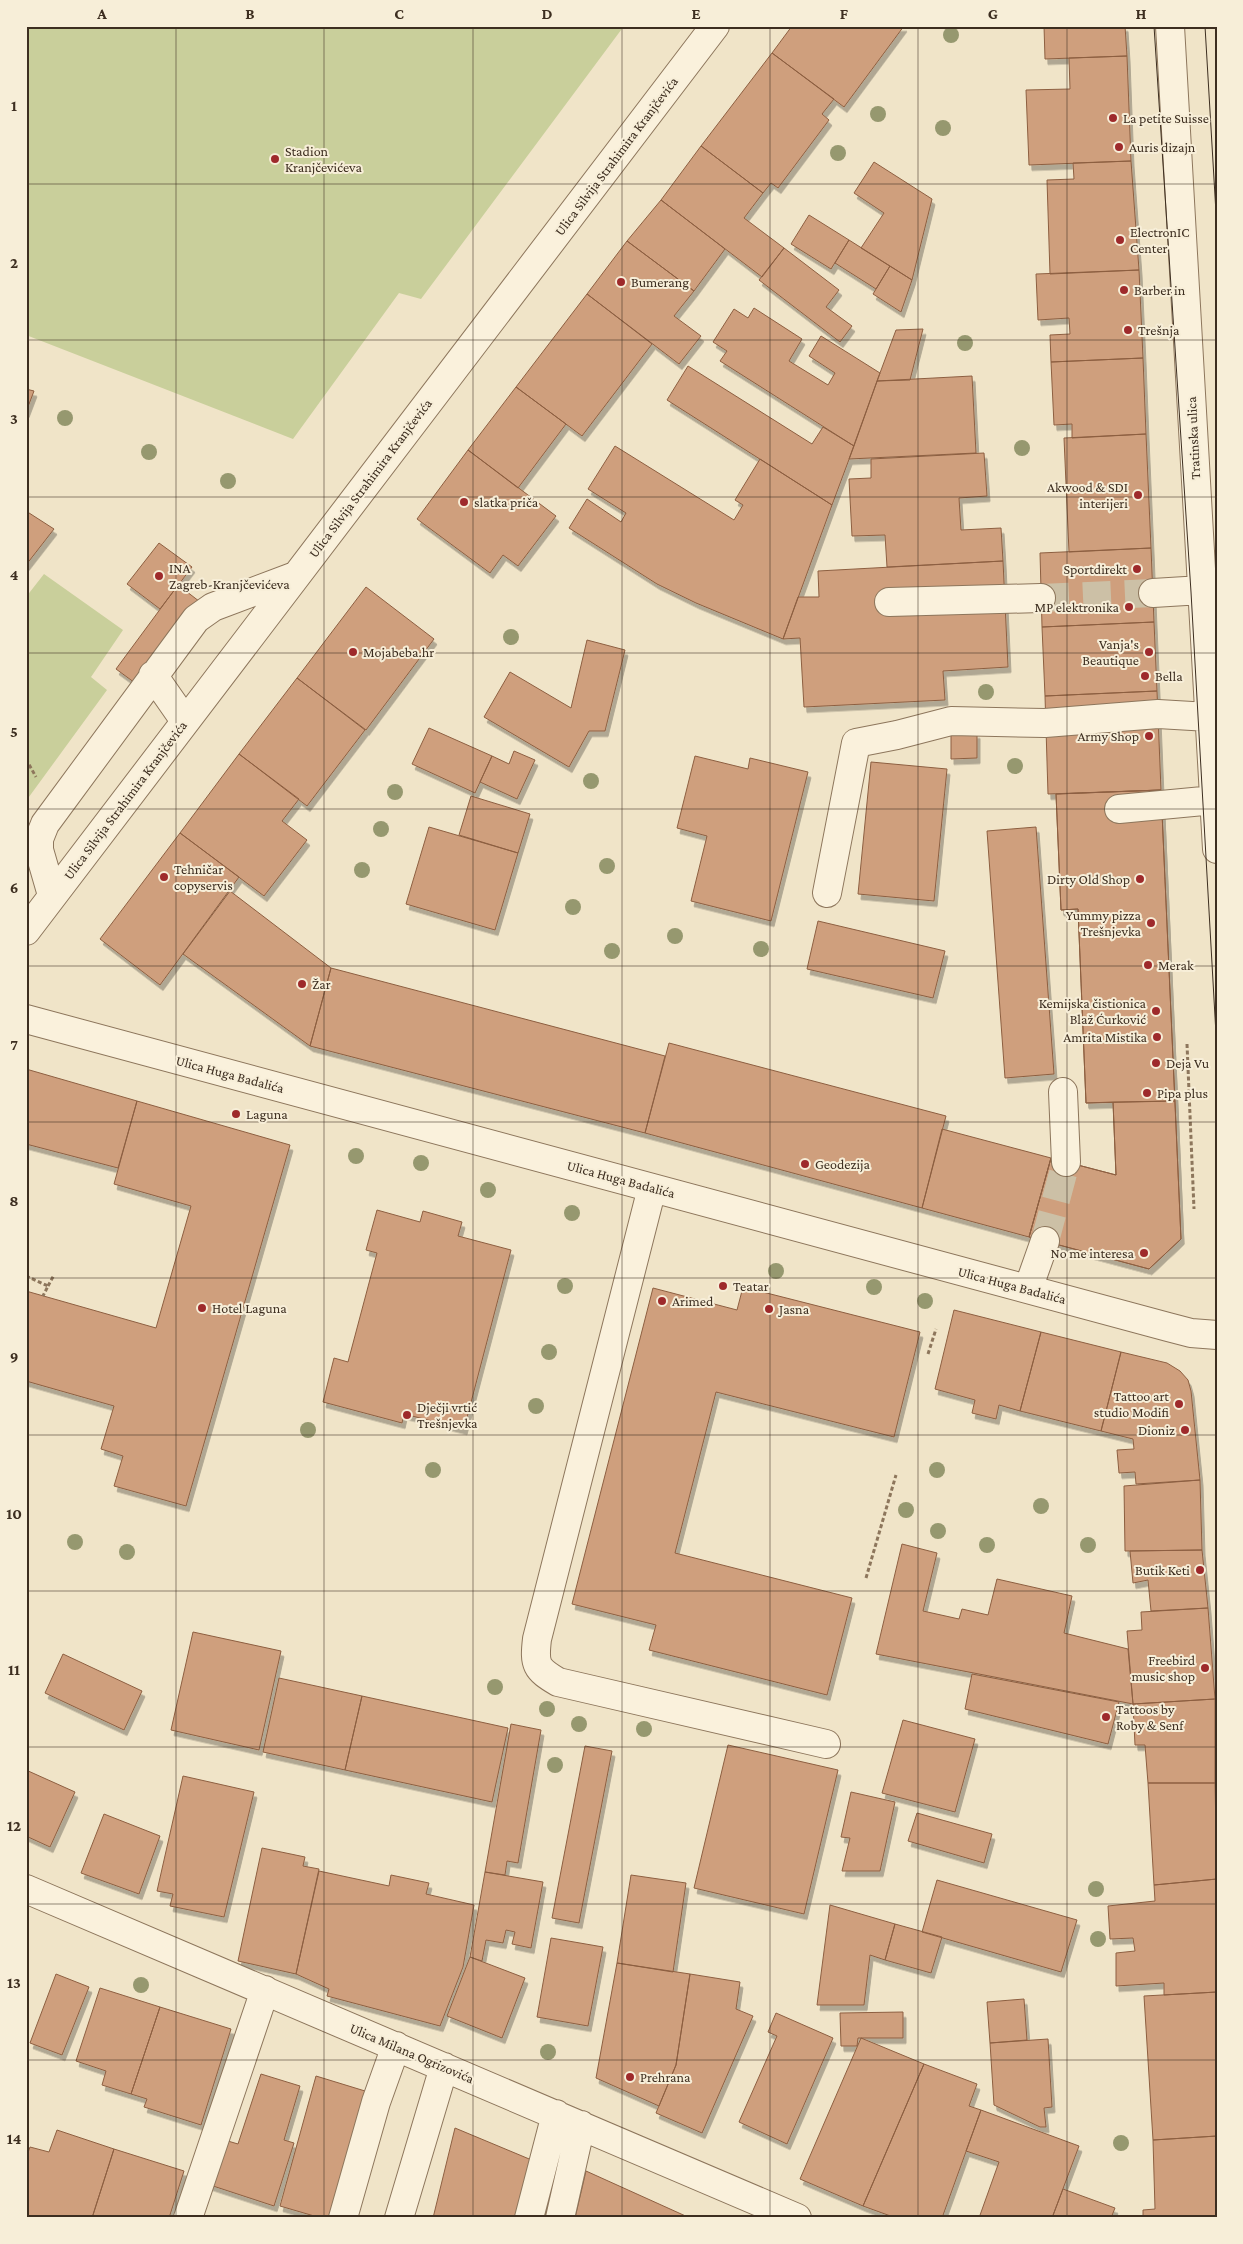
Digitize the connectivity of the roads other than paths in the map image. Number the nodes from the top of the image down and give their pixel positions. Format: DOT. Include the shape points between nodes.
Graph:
graph roads {
  1 [pos="715,26"];
  2 [pos="1170,26"];
  3 [pos="295,576"];
  4 [pos="1202,590"];
  5 [pos="1153,592"];
  6 [pos="1041,598"];
  7 [pos="889,602"];
  8 [pos="153,675"];
  9 [pos="1208,717"];
  10 [pos="185,721"];
  11 [pos="1214,800"];
  12 [pos="1119,809"];
  13 [pos="1217,850"];
  14 [pos="827,893"];
  15 [pos="52,895"];
  16 [pos="26,930"];
  17 [pos="26,1019"];
  18 [pos="1063,1092"];
  19 [pos="1066,1162"];
  20 [pos="652,1188"];
  21 [pos="1045,1241"];
  22 [pos="1028,1289"];
  23 [pos="1217,1335"];
  24 [pos="826,1744"];
  25 [pos="26,1889"];
  26 [pos="265,1990"];
  27 [pos="396,2046"];
  28 [pos="444,2067"];
  29 [pos="556,2114"];
  30 [pos="581,2125"];
  31 [pos="188,2218"];
  32 [pos="343,2218"];
  33 [pos="400,2218"];
  34 [pos="529,2218"];
  35 [pos="560,2218"];
  36 [pos="797,2218"];
  1 -- 3 [label="street, Ulica Silvija Strahimira Kranjčevića"];
  2 -- 4 [label="street, Tratinska ulica"];
  3 -- 8 [label="street" via="213,607 196,619"];
  3 -- 10 [label="street, Ulica Silvija Strahimira Kranjčevića"];
  4 -- 5 [label="street"];
  4 -- 9 [label="street, Tratinska ulica"];
  6 -- 7 [label="street"];
  8 -- 10 [label="street"];
  8 -- 15 [label="street" via="45,824 38,850"];
  9 -- 11 [label="street, Tratinska ulica"];
  9 -- 14 [label="street" via="1158,714 1046,723 951,721 856,743"];
  10 -- 15 [label="street, Ulica Silvija Strahimira Kranjčevića"];
  11 -- 12 [label="street"];
  11 -- 13 [label="street, Tratinska ulica"];
  15 -- 16 [label="street, Ulica Silvija Strahimira Kranjčevića"];
  17 -- 20 [label="street, Ulica Huga Badalića"];
  18 -- 19 [label="street"];
  20 -- 22 [label="street, Ulica Huga Badalića"];
  20 -- 24 [label="street" via="537,1639 535,1659 541,1672 558,1682"];
  21 -- 22 [label="street"];
  22 -- 23 [label="street, Ulica Huga Badalića" via="1168,1327"];
  25 -- 26 [label="street, Ulica Milana Ogrizovića"];
  26 -- 27 [label="street, Ulica Milana Ogrizovića"];
  26 -- 31 [label="street"];
  27 -- 28 [label="street, Ulica Milana Ogrizovića"];
  27 -- 32 [label="street" via="376,2102"];
  28 -- 29 [label="street, Ulica Milana Ogrizovića"];
  28 -- 33 [label="street"];
  29 -- 30 [label="street, Ulica Milana Ogrizovića"];
  29 -- 34 [label="street"];
  30 -- 35 [label="street"];
  30 -- 36 [label="street, Ulica Milana Ogrizovića"];
}
